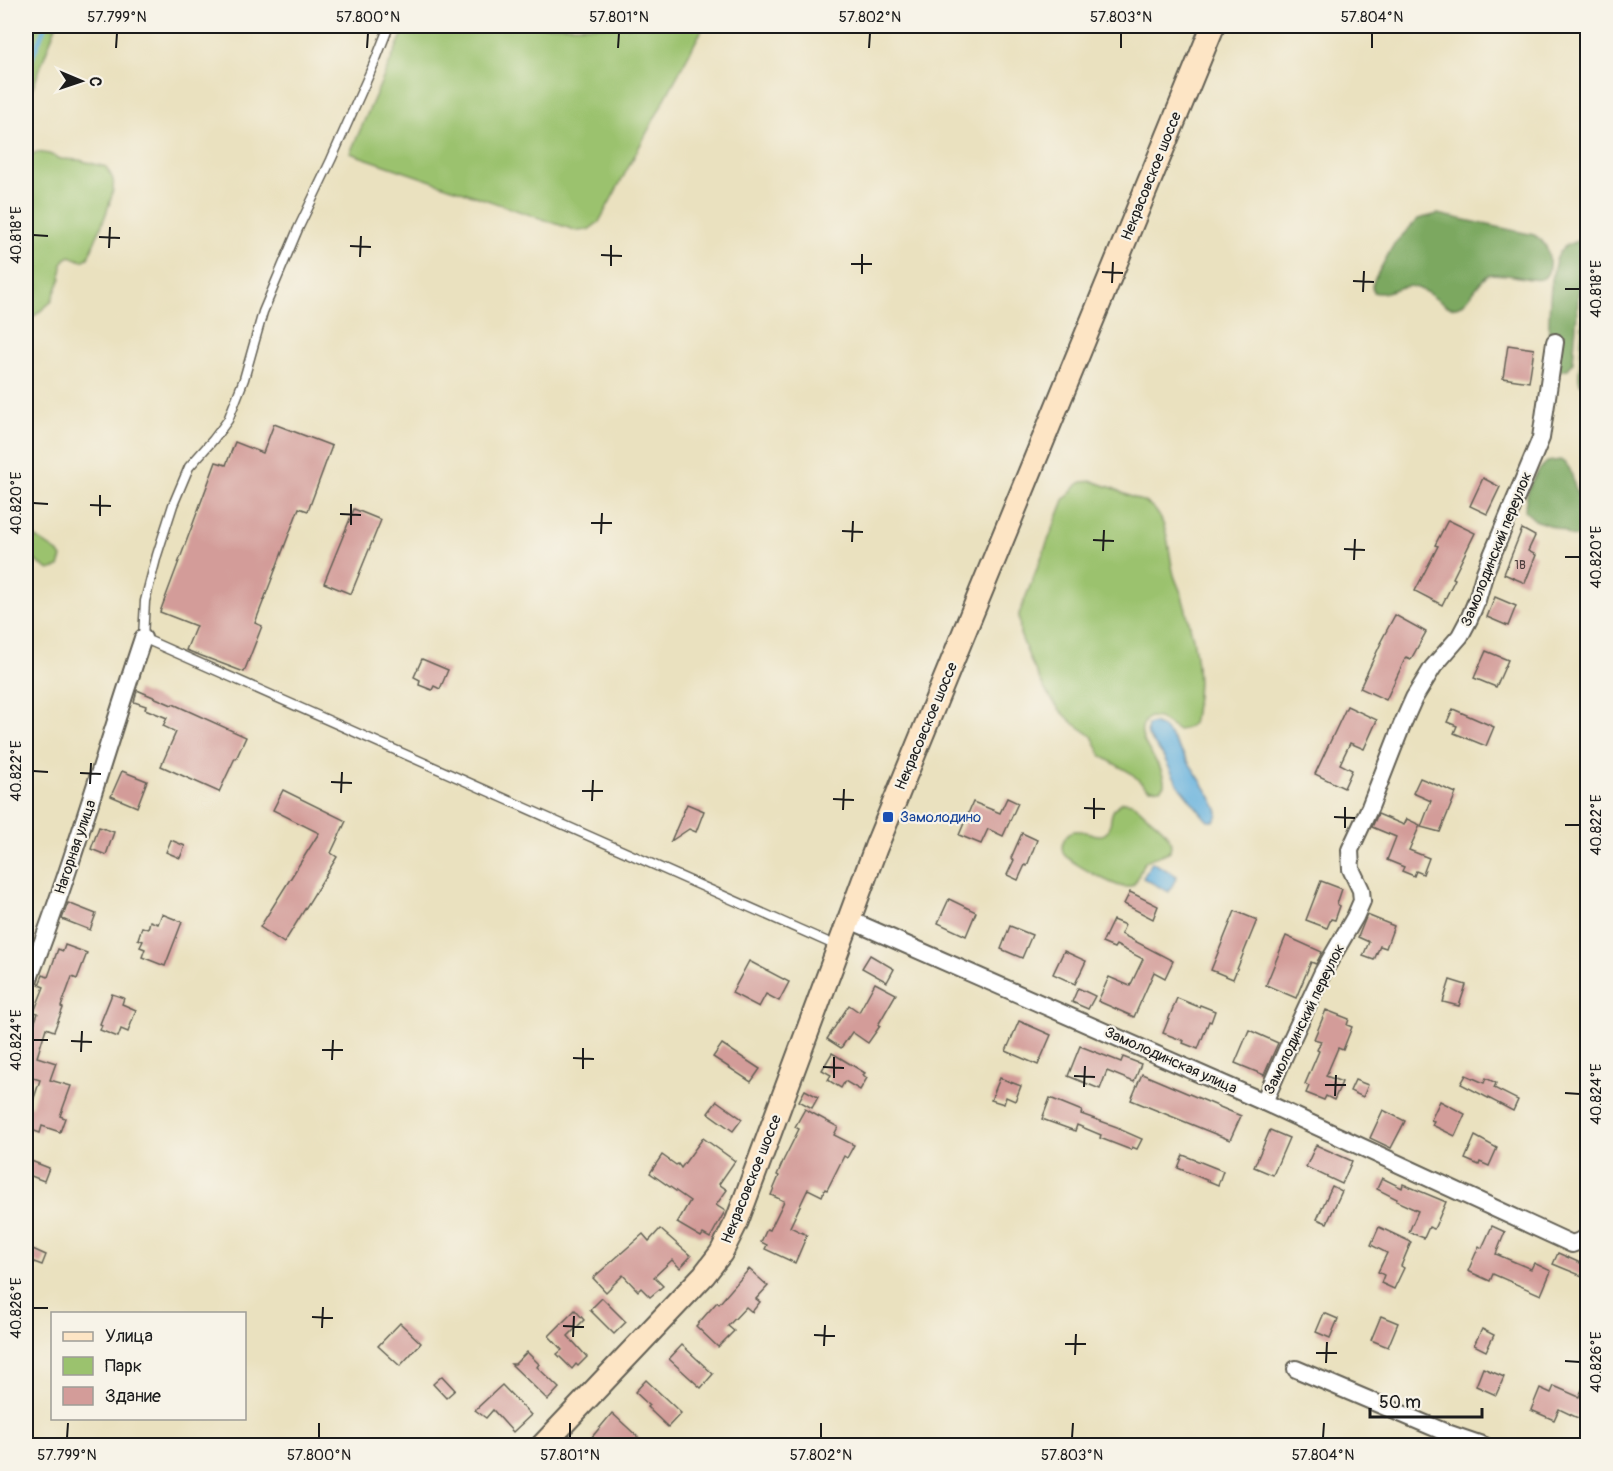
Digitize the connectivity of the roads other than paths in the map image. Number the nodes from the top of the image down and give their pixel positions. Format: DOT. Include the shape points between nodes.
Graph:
graph roads {
  1 [pos="389,26"];
  2 [pos="1213,26"];
  3 [pos="1556,342"];
  4 [pos="143,638"];
  5 [pos="850,920"];
  6 [pos="839,947"];
  7 [pos="26,986"];
  8 [pos="1264,1102"];
  9 [pos="1587,1238"];
  10 [pos="1296,1369"];
  11 [pos="542,1446"];
  12 [pos="1485,1446"];
  1 -- 4 [label="lane" via="263,312 228,420 189,467 173,505 146,601"];
  2 -- 5 [label="street, Некрасовское шоссе" via="891,811"];
  3 -- 8 [label="street, Замолодинский переулок" via="1541,438 1469,620 1433,667 1402,725 1350,850 1351,869 1362,902 1323,972"];
  4 -- 6 [label="lane"];
  4 -- 7 [label="street, Нагорная улица" via="72,860"];
  5 -- 6 [label="street, Некрасовское шоссе"];
  5 -- 8 [label="street, Замолодинская улица"];
  6 -- 11 [label="street, Некрасовское шоссе" via="722,1252"];
  8 -- 9 [label="street, Замолодинская улица" via="1572,1244"];
  10 -- 12 [label="street"];
}
